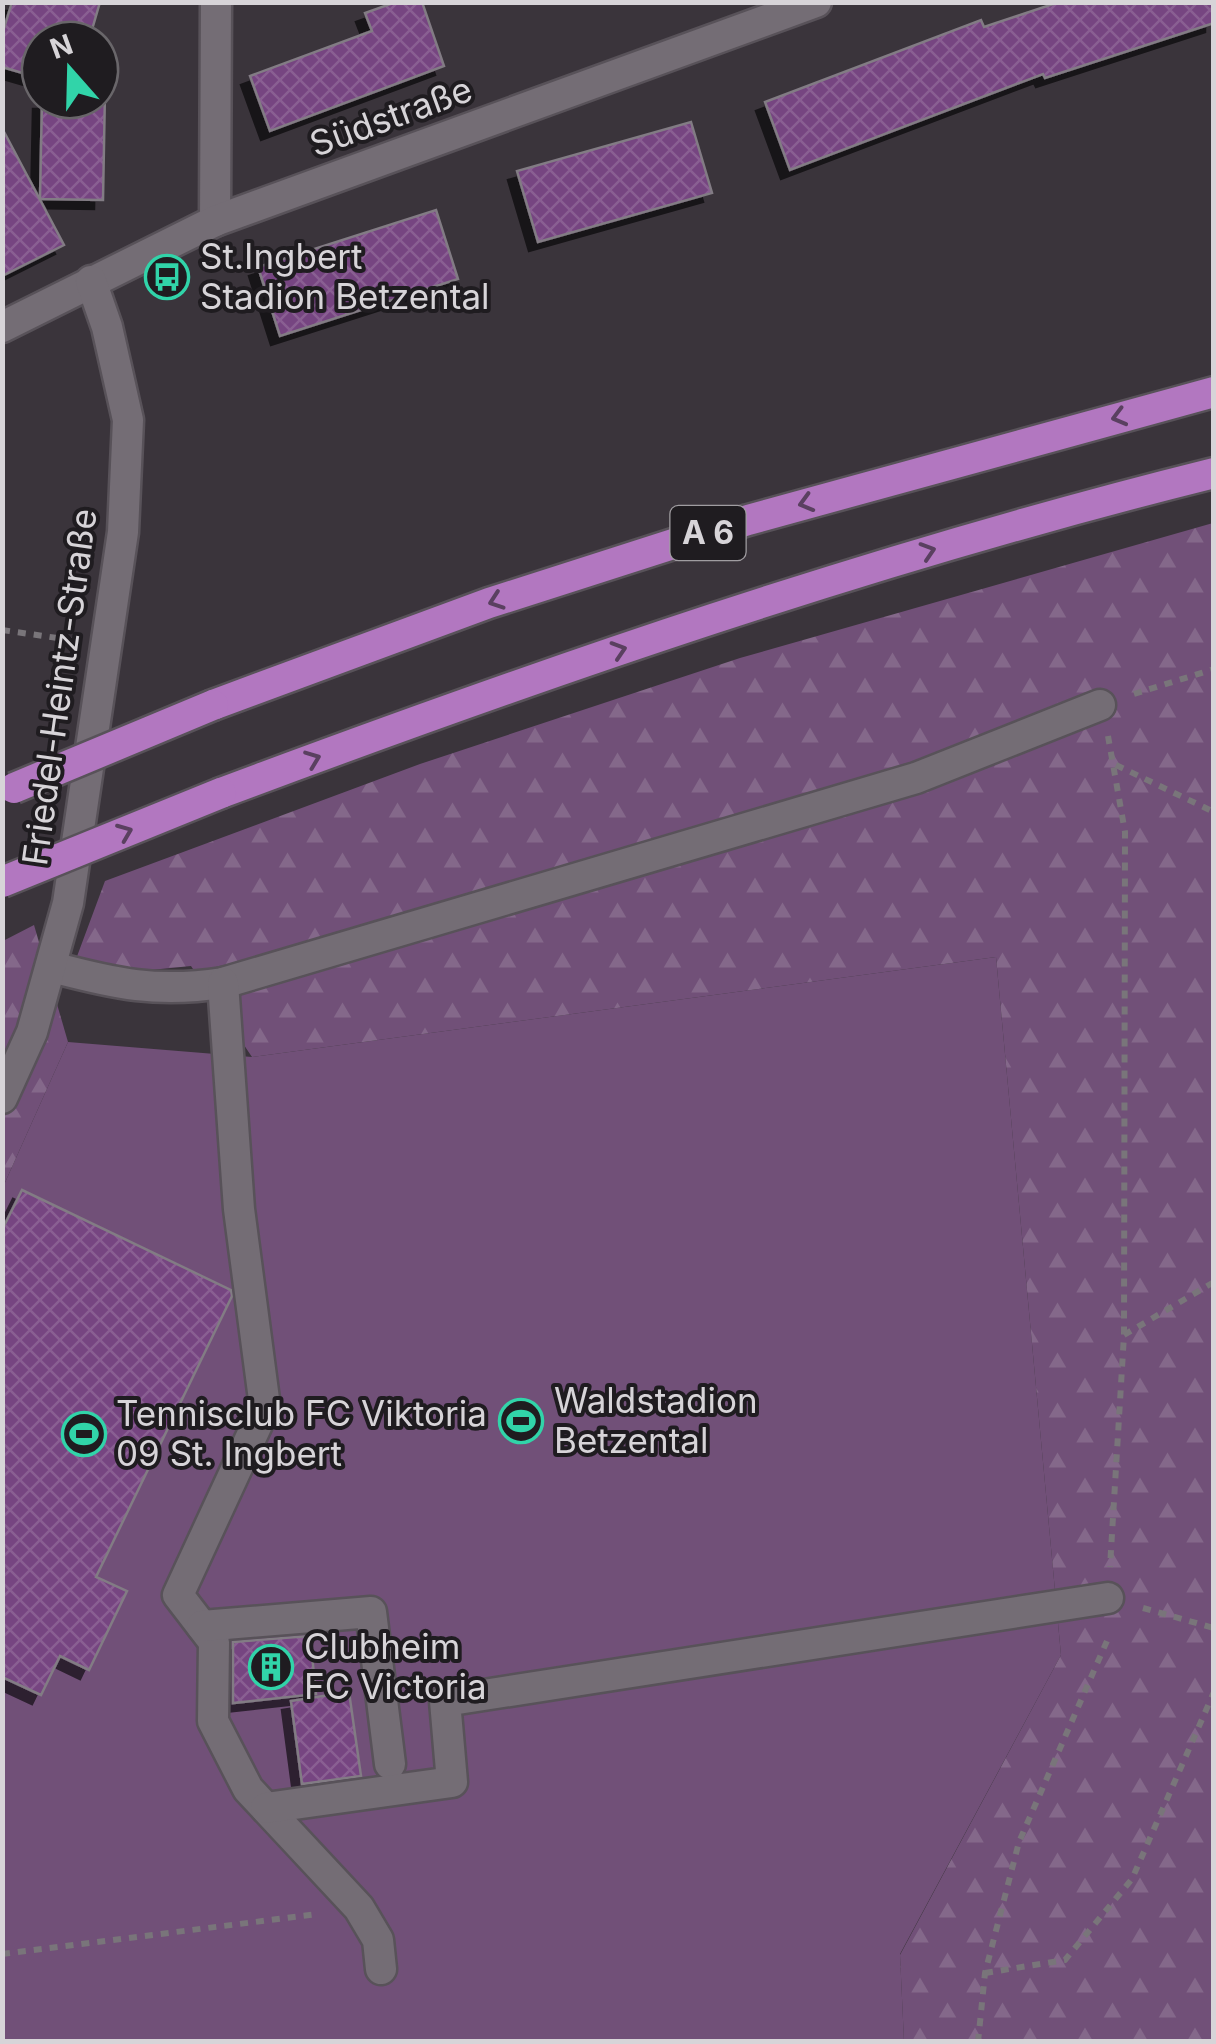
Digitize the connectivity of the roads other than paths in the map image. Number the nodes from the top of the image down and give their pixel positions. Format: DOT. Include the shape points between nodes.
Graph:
graph roads {
  1 [pos="216,2"];
  2 [pos="816,2"];
  3 [pos="215,221"];
  4 [pos="91,281"];
  5 [pos="2,326"];
  6 [pos="1214,392"];
  7 [pos="1214,472"];
  8 [pos="1100,705"];
  9 [pos="8,790"];
  10 [pos="2,882"];
  11 [pos="52,967"];
  12 [pos="223,983"];
  13 [pos="2,1098"];
  14 [pos="1108,1598"];
  15 [pos="202,1626"];
  16 [pos="390,1764"];
  17 [pos="266,1808"];
  18 [pos="381,1968"];
  1 -- 3 [label="street"];
  2 -- 3 [label="street, Südstraße"];
  3 -- 4 [label="street, Südstraße"];
  4 -- 5 [label="street, Südstraße"];
  4 -- 11 [label="street, Friedel-Heintz-Straße" via="128,420 123,532 68,903"];
  6 -- 9 [label="highway, A 6, one-way, bridge" via="748,520 490,603 213,705"];
  10 -- 7 [label="highway, A 6, one-way, bridge" via="500,689 962,540"];
  8 -- 12 [label="street" via="916,778"];
  11 -- 12 [label="street" via="128,988"];
  11 -- 13 [label="street, Friedel-Heintz-Straße"];
  12 -- 15 [label="street" via="240,1209 265,1407 178,1595"];
  14 -- 17 [label="street" via="444,1701 452,1782"];
  15 -- 16 [label="street" via="371,1612"];
  15 -- 17 [label="street" via="214,1642 213,1721 248,1789"];
  17 -- 18 [label="street" via="359,1908 378,1940"];
}
